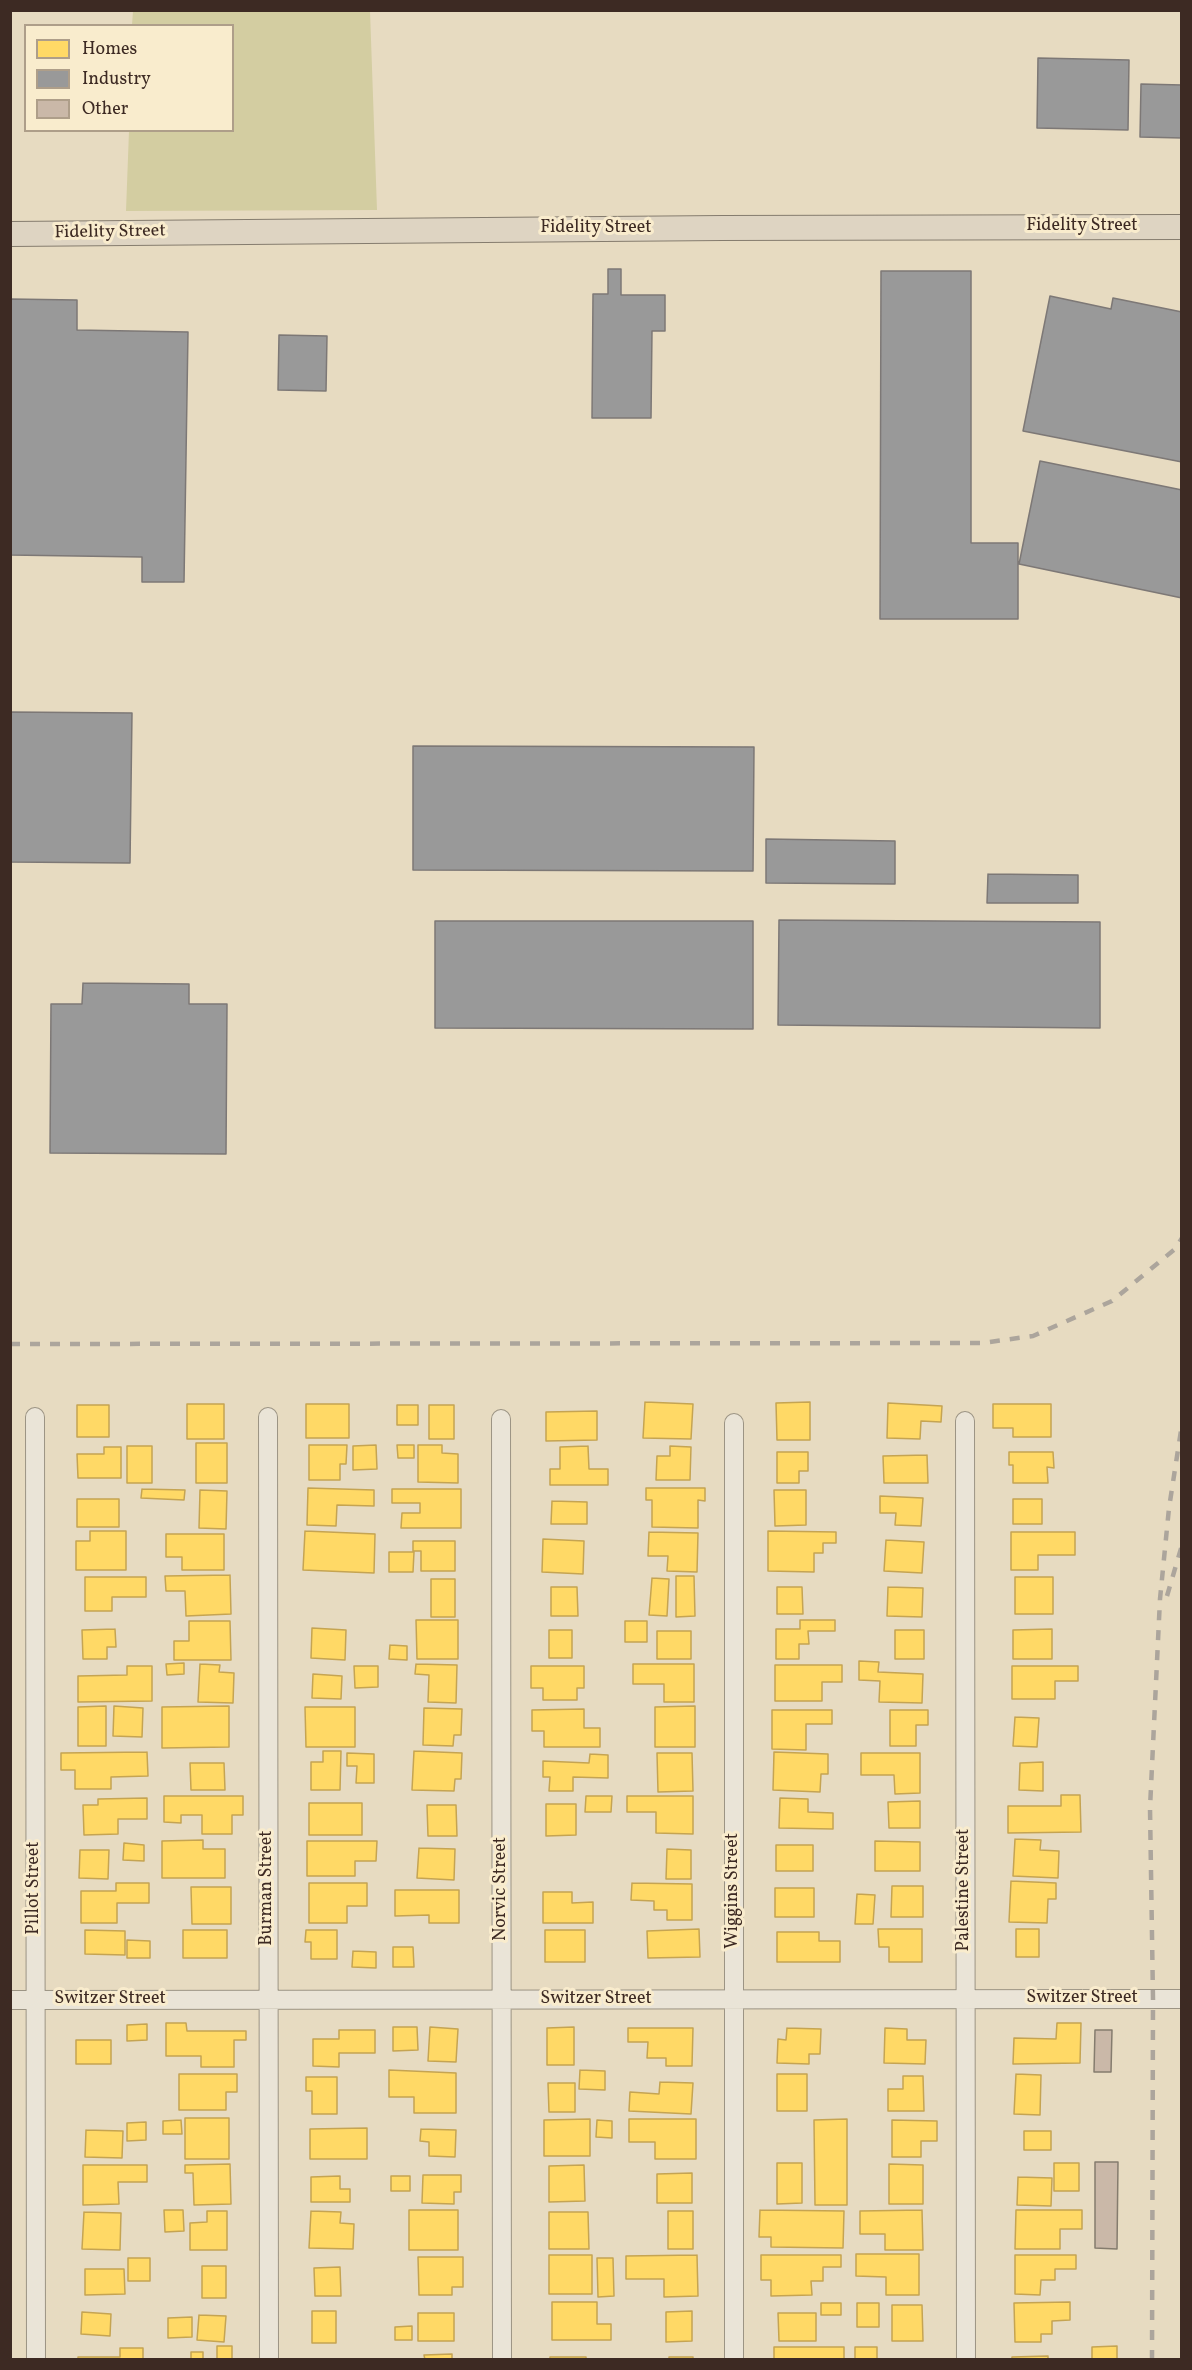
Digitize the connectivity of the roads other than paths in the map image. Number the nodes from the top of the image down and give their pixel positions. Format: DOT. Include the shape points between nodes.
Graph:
graph roads {
  1 [pos="1182,227"];
  2 [pos="10,234"];
  3 [pos="35,1417"];
  4 [pos="268,1417"];
  5 [pos="501,1419"];
  6 [pos="965,1421"];
  7 [pos="734,1423"];
  8 [pos="1182,1999"];
  9 [pos="10,2000"];
  10 [pos="36,2000"];
  11 [pos="268,2000"];
  12 [pos="502,2000"];
  13 [pos="734,2000"];
  14 [pos="965,2000"];
  15 [pos="36,2360"];
  16 [pos="269,2360"];
  17 [pos="502,2360"];
  18 [pos="734,2360"];
  19 [pos="966,2360"];
  1 -- 2 [label="main road, Fidelity Street"];
  3 -- 10 [label="street, Pillot Street"];
  4 -- 11 [label="street, Burman Street"];
  5 -- 12 [label="street, Norvic Street"];
  6 -- 14 [label="street, Palestine Street"];
  7 -- 13 [label="street, Wiggins Street"];
  8 -- 14 [label="street, Switzer Street"];
  9 -- 10 [label="street, Switzer Street"];
  10 -- 11 [label="street, Switzer Street"];
  10 -- 15 [label="street, Pillot Street"];
  11 -- 12 [label="street, Switzer Street"];
  11 -- 16 [label="street, Burman Street"];
  12 -- 13 [label="street, Switzer Street"];
  12 -- 17 [label="street, Norvic Street"];
  13 -- 14 [label="street, Switzer Street"];
  13 -- 18 [label="street, Wiggins Street"];
  14 -- 19 [label="street, Palestine Street"];
}
